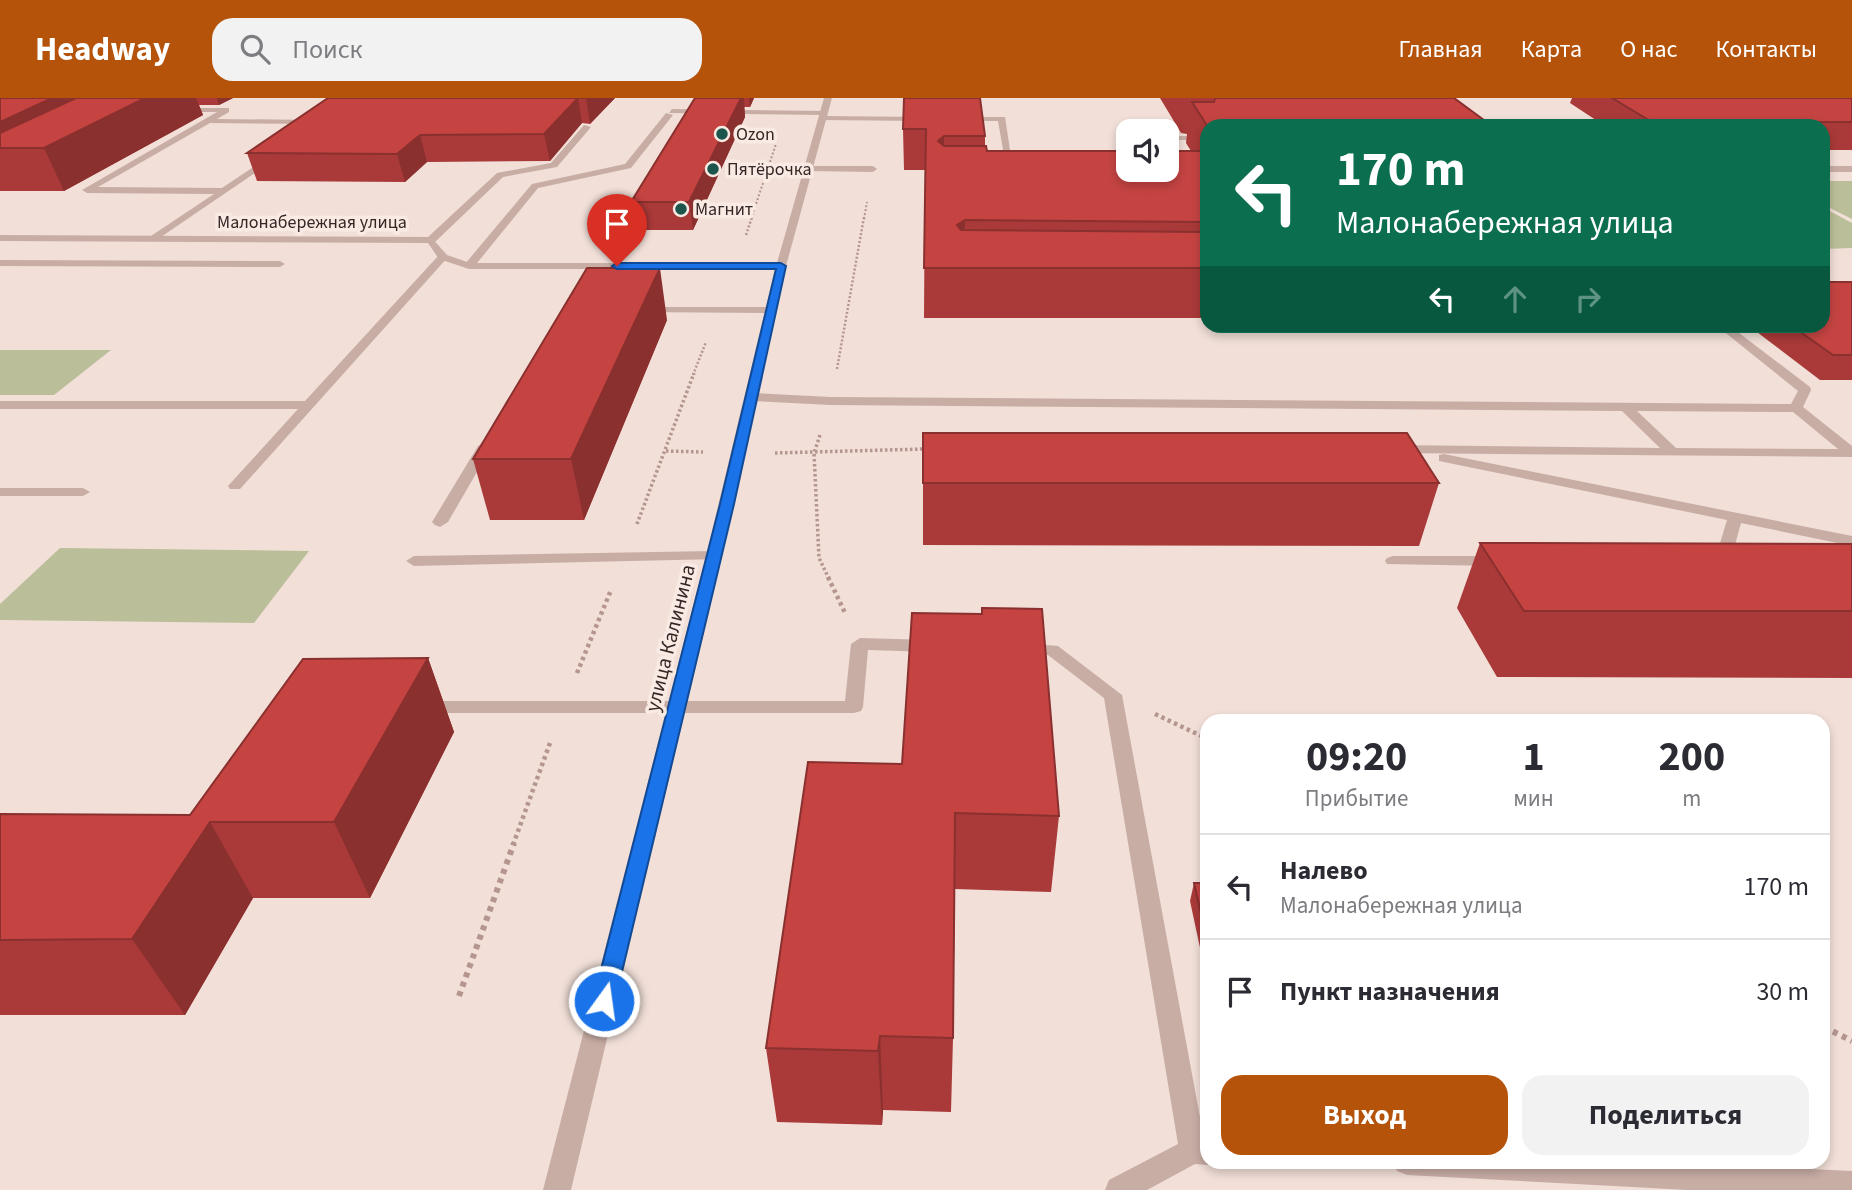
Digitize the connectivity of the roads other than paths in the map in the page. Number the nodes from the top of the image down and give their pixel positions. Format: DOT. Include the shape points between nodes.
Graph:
graph roads {
  1 [pos="161,110"];
  2 [pos="825,110"];
  3 [pos="937,119"];
  4 [pos="950,119"];
  5 [pos="208,121"];
  6 [pos="587,127"];
  7 [pos="314,130"];
  8 [pos="1179,138"];
  9 [pos="1200,138"];
  10 [pos="281,153"];
  11 [pos="1009,161"];
  12 [pos="810,169"];
  13 [pos="873,169"];
  14 [pos="1830,169"];
  15 [pos="1852,169"];
  16 [pos="224,191"];
  17 [pos="0,238"];
  18 [pos="155,238"];
  19 [pos="431,240"];
  20 [pos="443,257"];
  21 [pos="0,263"];
  22 [pos="279,264"];
  23 [pos="469,266"];
  24 [pos="781,266"];
  25 [pos="639,310"];
  26 [pos="771,310"];
  27 [pos="1732,333"];
  28 [pos="752,397"];
  29 [pos="309,404"];
  30 [pos="0,405"];
  31 [pos="1625,406"];
  32 [pos="1796,408"];
  33 [pos="496,429"];
  34 [pos="1376,449"];
  35 [pos="1403,449"];
  36 [pos="1672,452"];
  37 [pos="1852,453"];
  38 [pos="235,486"];
  39 [pos="0,492"];
  40 [pos="83,492"];
  41 [pos="1735,517"];
  42 [pos="440,522"];
  43 [pos="1852,541"];
  44 [pos="714,556"];
  45 [pos="414,561"];
  46 [pos="1393,561"];
  47 [pos="1517,561"];
  48 [pos="1711,562"];
  49 [pos="946,646"];
  50 [pos="999,648"];
  51 [pos="677,705"];
  52 [pos="397,707"];
  53 [pos="1200,1151"];
  54 [pos="1542,1169"];
  55 [pos="1852,1185"];
  56 [pos="558,1190"];
  57 [pos="1119,1190"];
  1 -- 5 [label="street" via="226,110"];
  2 -- 3 [label="street"];
  2 -- 12 [label="street, улица Калинина"];
  2 -- 23 [label="street" via="699,108 670,113 628,166 535,186"];
  4 -- 11 [label="street" via="1002,119"];
  5 -- 7 [label="street" via="326,122"];
  5 -- 16 [label="street" via="87,190"];
  6 -- 19 [label="street" via="554,165 500,175"];
  8 -- 9 [label="street"];
  10 -- 16 [label="street"];
  12 -- 13 [label="street"];
  12 -- 24 [label="street, улица Калинина"];
  14 -- 15 [label="street"];
  16 -- 18 [label="street"];
  17 -- 18 [label="street, Малонабережная улица"];
  18 -- 19 [label="street, Малонабережная улица"];
  19 -- 20 [label="street, Малонабережная улица"];
  20 -- 23 [label="street"];
  20 -- 29 [label="street"];
  21 -- 22 [label="street"];
  23 -- 24 [label="street" via="590,272"];
  24 -- 26 [label="street, улица Калинина"];
  25 -- 26 [label="street"];
  26 -- 28 [label="street, улица Калинина"];
  27 -- 32 [label="street" via="1805,390"];
  28 -- 31 [label="street"];
  28 -- 44 [label="street, улица Калинина"];
  29 -- 30 [label="street"];
  29 -- 38 [label="street"];
  31 -- 32 [label="street"];
  31 -- 36 [label="street"];
  32 -- 37 [label="street"];
  33 -- 42 [label="street"];
  34 -- 35 [label="street"];
  35 -- 36 [label="street"];
  35 -- 41 [label="street"];
  36 -- 37 [label="street"];
  39 -- 40 [label="street"];
  41 -- 43 [label="street"];
  41 -- 48 [label="street" via="1724,563"];
  44 -- 45 [label="street"];
  44 -- 51 [label="street, улица Калинина"];
  46 -- 47 [label="street"];
  49 -- 51 [label="street" via="860,644 854,707"];
  50 -- 53 [label="street" via="1052,650 1113,695"];
  51 -- 52 [label="street"];
  51 -- 56 [label="street, улица Калинина"];
  53 -- 57 [label="street"];
  54 -- 55 [label="street"];
}
